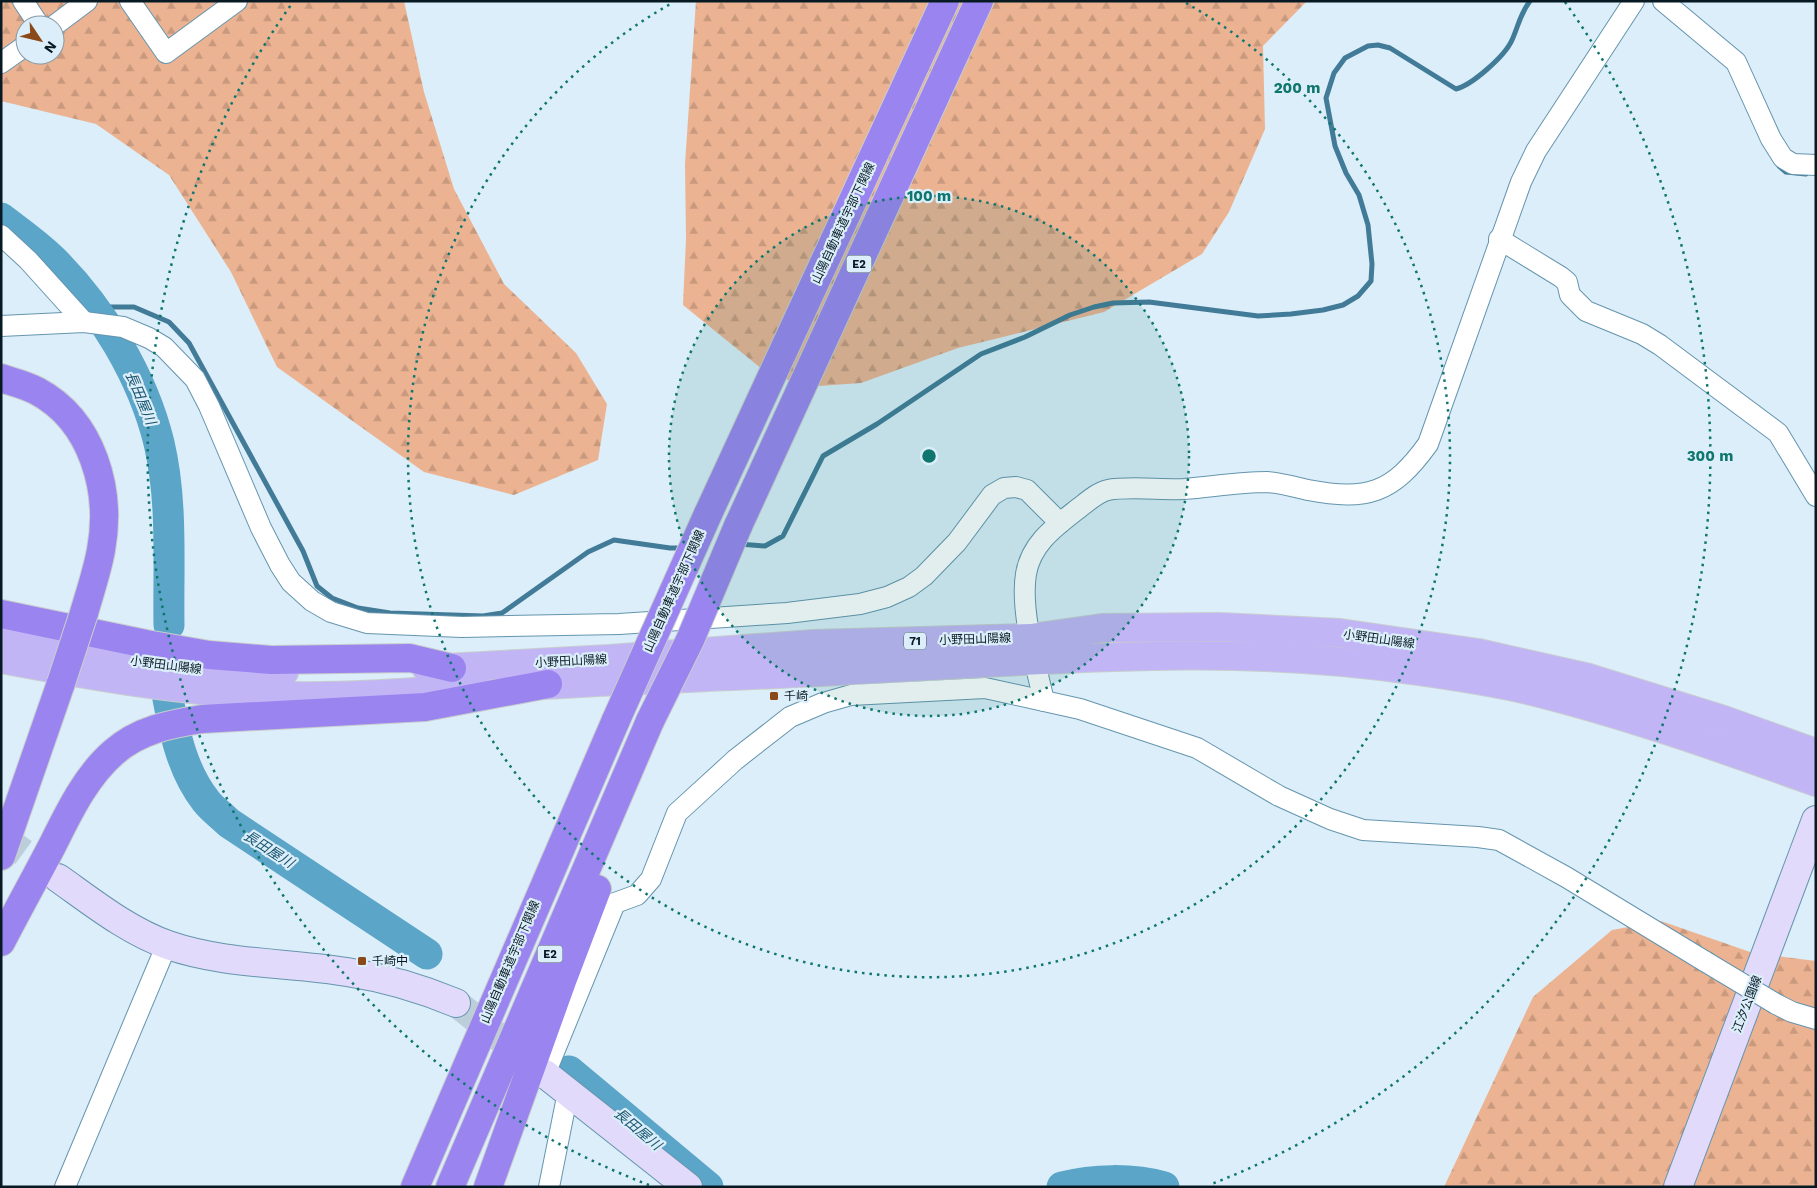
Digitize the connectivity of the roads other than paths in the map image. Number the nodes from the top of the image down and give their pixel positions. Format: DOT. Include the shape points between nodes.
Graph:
graph roads {
  1 [pos="24,1"];
  2 [pos="87,1"];
  3 [pos="130,1"];
  4 [pos="237,1"];
  5 [pos="945,1"];
  6 [pos="979,1"];
  7 [pos="1634,1"];
  8 [pos="1663,1"];
  9 [pos="33,15"];
  10 [pos="65,18"];
  11 [pos="15,53"];
  12 [pos="1,63"];
  13 [pos="1816,165"];
  14 [pos="1,235"];
  15 [pos="1499,239"];
  16 [pos="84,322"];
  17 [pos="1,326"];
  18 [pos="1,378"];
  19 [pos="1,396"];
  20 [pos="1816,496"];
  21 [pos="1060,523"];
  22 [pos="76,612"];
  23 [pos="1,614"];
  24 [pos="1,635"];
  25 [pos="1033,648"];
  26 [pos="1,659"];
  27 [pos="452,668"];
  28 [pos="53,682"];
  29 [pos="548,684"];
  30 [pos="1044,701"];
  31 [pos="656,723"];
  32 [pos="1816,752"];
  33 [pos="1816,782"];
  34 [pos="1,810"];
  35 [pos="1816,820"];
  36 [pos="1,856"];
  37 [pos="58,878"];
  38 [pos="1,942"];
  39 [pos="167,944"];
  40 [pos="456,1004"];
  41 [pos="1816,1019"];
  42 [pos="468,1059"];
  43 [pos="545,1074"];
  44 [pos="568,1092"];
  45 [pos="65,1187"];
  46 [pos="400,1187"];
  47 [pos="415,1187"];
  48 [pos="450,1187"];
  49 [pos="488,1187"];
  50 [pos="549,1187"];
  51 [pos="688,1187"];
  52 [pos="1678,1187"];
  1 -- 9 [label="street"];
  2 -- 10 [label="street"];
  3 -- 4 [label="street" via="166,53"];
  5 -- 42 [label="highway, 山陽自動車道宇部下関線 / E2, bridge" via="708,514"];
  6 -- 31 [label="highway, E2, bridge" via="738,526"];
  7 -- 15 [label="street" via="1536,151"];
  8 -- 13 [label="street" via="1736,62 1783,158 1793,164"];
  11 -- 12 [label="street"];
  14 -- 16 [label="street"];
  15 -- 20 [label="street" via="1561,276 1567,282 1570,295 1586,310 1660,345 1778,433"];
  15 -- 21 [label="street" via="1428,444 1412,467 1397,480 1361,494 1330,494 1268,482 1182,489 1107,490"];
  16 -- 17 [label="street"];
  16 -- 21 [label="street" via="122,327 149,338 164,347 196,378 261,528 291,582 331,612 367,623 462,628 619,624 860,604 909,587 924,576 957,542 992,495 1004,488 1016,486 1027,490"];
  18 -- 22 [label="highway" via="37,391 55,403 85,438 95,460 101,480 101,549"];
  19 -- 22 [label="highway" via="29,407 60,433 82,477 86,528"];
  21 -- 25 [label="street" via="1036,547 1026,574 1025,593"];
  22 -- 28 [label="highway, bridge"];
  23 -- 27 [label="highway" via="209,655 271,660 410,658"];
  24 -- 27 [label="main road, 小野田山陽線 / 71" via="162,666 224,672 338,673"];
  25 -- 27 [label="main road, 小野田山陽線 / 71" via="814,644"];
  25 -- 29 [label="main road, 小野田山陽線 / 71" via="873,670"];
  25 -- 30 [label="street"];
  25 -- 32 [label="main road, 小野田山陽線 / 71" via="1102,628 1219,627 1340,633 1478,653 1589,678"];
  25 -- 33 [label="main road, 小野田山陽線 / 71" via="1220,654 1331,661 1416,671 1525,690 1610,712"];
  26 -- 29 [label="main road, 小野田山陽線 / 71" via="157,686 291,696"];
  28 -- 34 [label="highway"];
  28 -- 36 [label="highway"];
  29 -- 38 [label="highway" via="425,707 202,719 166,724 149,731 114,752 92,778 68,816"];
  30 -- 41 [label="street, bridge" via="1080,709 1197,748 1279,796 1363,830 1499,840 1776,1004"];
  30 -- 43 [label="street" via="985,688 851,695 823,702 790,717 735,760 677,813 651,879 637,895 614,903"];
  31 -- 48 [label="highway, E2"];
  31 -- 49 [label="highway"];
  35 -- 52 [label="street, 江汐公園線"];
  37 -- 39 [label="street" via="131,927"];
  39 -- 40 [label="street" via="224,960 345,972 402,982"];
  39 -- 45 [label="street"];
  42 -- 46 [label="highway"];
  42 -- 47 [label="highway, 山陽自動車道宇部下関線 / E2"];
  43 -- 44 [label="street"];
  44 -- 50 [label="street"];
  44 -- 51 [label="street"];
}
